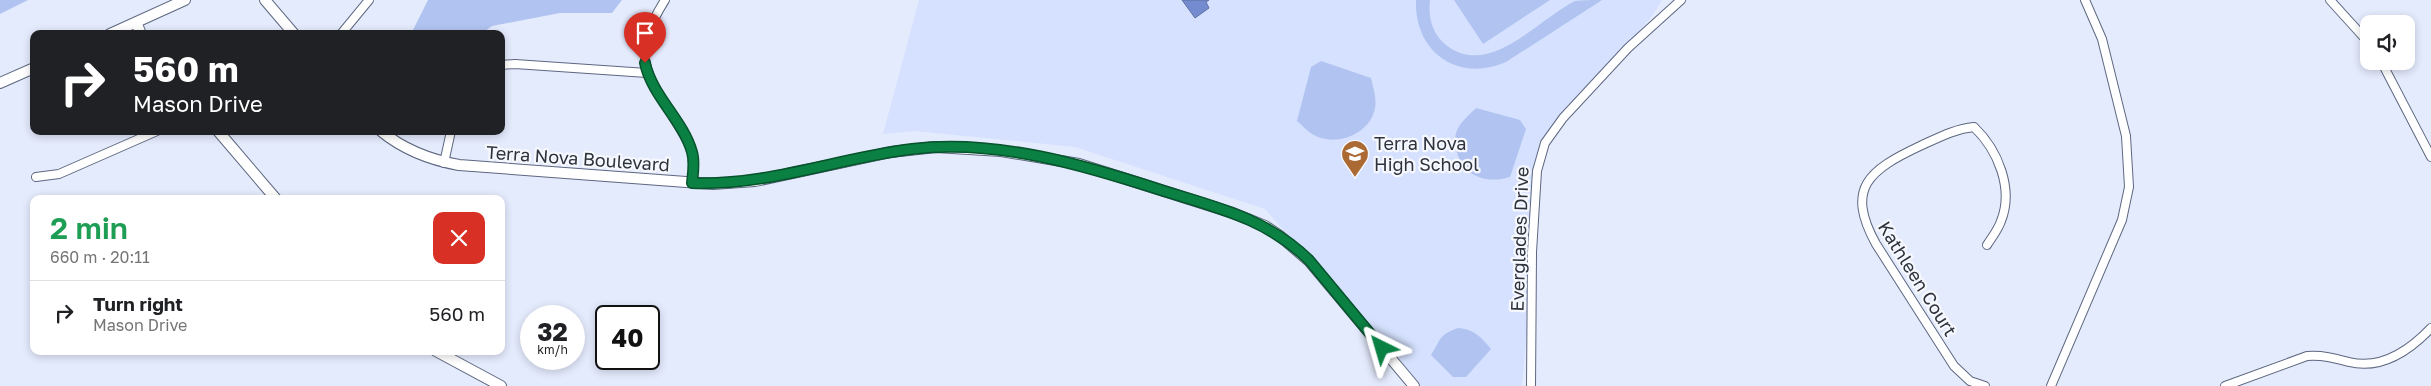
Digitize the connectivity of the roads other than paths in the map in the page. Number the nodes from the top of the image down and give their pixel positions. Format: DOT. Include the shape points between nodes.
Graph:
graph roads {
  1 [pos="185,0"];
  2 [pos="265,0"];
  3 [pos="369,0"];
  4 [pos="665,0"];
  5 [pos="1681,0"];
  6 [pos="2085,0"];
  7 [pos="2330,0"];
  8 [pos="136,22"];
  9 [pos="119,30"];
  10 [pos="139,30"];
  11 [pos="291,30"];
  12 [pos="345,30"];
  13 [pos="2360,33"];
  14 [pos="505,65"];
  15 [pos="30,70"];
  16 [pos="2386,70"];
  17 [pos="647,73"];
  18 [pos="0,83"];
  19 [pos="148,135"];
  20 [pos="221,135"];
  21 [pos="387,135"];
  22 [pos="450,135"];
  23 [pos="2431,157"];
  24 [pos="444,163"];
  25 [pos="36,176"];
  26 [pos="692,183"];
  27 [pos="273,195"];
  28 [pos="1987,244"];
  29 [pos="2431,328"];
  30 [pos="443,355"];
  31 [pos="501,386"];
  32 [pos="1414,386"];
  33 [pos="1531,386"];
  34 [pos="1985,386"];
  35 [pos="2051,386"];
  36 [pos="2225,386"];
  1 -- 8 [label="street"];
  2 -- 11 [label="street"];
  3 -- 12 [label="street"];
  4 -- 17 [label="street" via="645,40"];
  5 -- 33 [label="street, Everglades Drive" via="1628,48 1563,118 1539,157 1532,252"];
  6 -- 35 [label="street" via="2102,39 2126,136 2129,187 2122,220"];
  7 -- 13 [label="street"];
  8 -- 9 [label="street"];
  8 -- 10 [label="street"];
  14 -- 17 [label="street"];
  15 -- 18 [label="street"];
  16 -- 23 [label="street"];
  17 -- 26 [label="street" via="690,146 694,162"];
  19 -- 25 [label="street" via="59,174"];
  20 -- 27 [label="street"];
  21 -- 24 [label="street, Terra Nova Boulevard" via="413,151"];
  22 -- 24 [label="street"];
  24 -- 26 [label="street, Terra Nova Boulevard"];
  26 -- 32 [label="street, Terra Nova Boulevard" via="755,181 892,152 936,147 1001,151 1100,170 1233,213 1280,236 1309,260"];
  28 -- 34 [label="street, Kathleen Court" via="2000,224 2006,196 2004,176 1983,136 1974,127 1958,129 1897,157 1879,168 1868,182 1860,204 1866,227 1954,366 1970,380"];
  29 -- 36 [label="street" via="2406,350 2378,362 2363,364 2321,355 2308,356"];
  30 -- 31 [label="street"];
}
